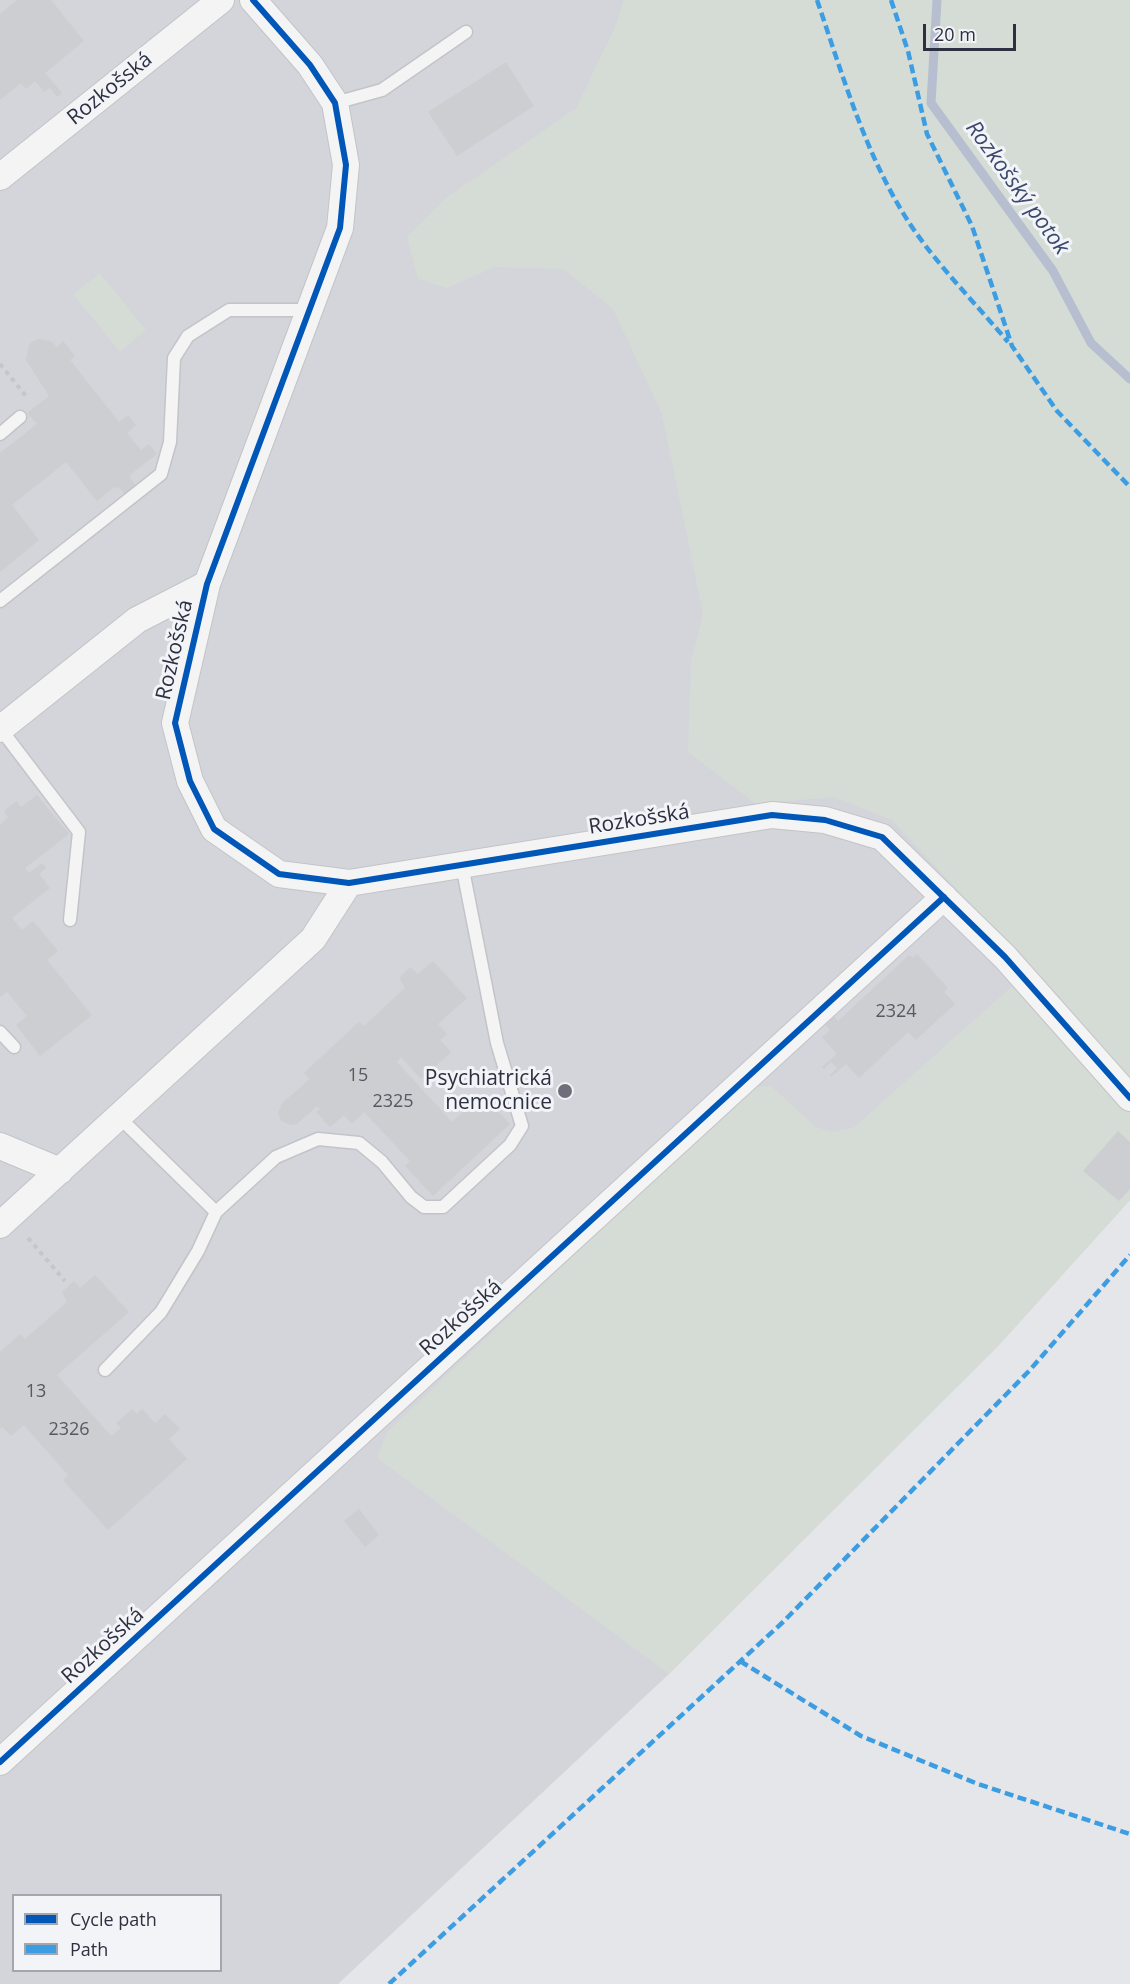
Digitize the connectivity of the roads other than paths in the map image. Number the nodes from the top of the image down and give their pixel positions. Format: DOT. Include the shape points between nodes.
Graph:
graph roads {
  1 [pos="221,0"];
  2 [pos="253,0"];
  3 [pos="466,32"];
  4 [pos="335,103"];
  5 [pos="0,177"];
  6 [pos="309,310"];
  7 [pos="20,417"];
  8 [pos="0,434"];
  9 [pos="207,584"];
  10 [pos="0,601"];
  11 [pos="0,729"];
  12 [pos="462,865"];
  13 [pos="349,883"];
  14 [pos="944,897"];
  15 [pos="70,920"];
  16 [pos="0,1032"];
  17 [pos="14,1047"];
  18 [pos="1130,1098"];
  19 [pos="119,1117"];
  20 [pos="0,1146"];
  21 [pos="60,1171"];
  22 [pos="216,1212"];
  23 [pos="3,1216"];
  24 [pos="105,1370"];
  25 [pos="0,1762"];
  1 -- 5 [label="street, Rozkošská"];
  2 -- 4 [label="street, Rozkošská" via="310,65"];
  3 -- 4 [label="lane" via="382,90"];
  4 -- 6 [label="street, Rozkošská" via="346,165 340,228"];
  6 -- 9 [label="street, Rozkošská"];
  6 -- 10 [label="lane" via="229,310 188,336 174,358 170,442 161,474"];
  7 -- 8 [label="lane"];
  9 -- 11 [label="street, Rozkošská" via="137,620"];
  9 -- 13 [label="street, Rozkošská" via="176,723 190,781 214,829 279,874"];
  11 -- 15 [label="lane" via="79,832"];
  12 -- 13 [label="street, Rozkošská"];
  12 -- 14 [label="street, Rozkošská" via="772,815 825,820 882,837"];
  12 -- 22 [label="lane" via="497,1043 522,1126 510,1145 443,1207 424,1207 382,1162 358,1143 318,1138 276,1157"];
  13 -- 19 [label="street" via="313,939"];
  14 -- 18 [label="street, Rozkošská" via="1005,957"];
  14 -- 25 [label="street, Rozkošská"];
  16 -- 17 [label="lane"];
  19 -- 21 [label="street"];
  19 -- 22 [label="lane"];
  20 -- 21 [label="street"];
  21 -- 23 [label="street"];
  22 -- 24 [label="lane" via="198,1251 161,1312"];
}
